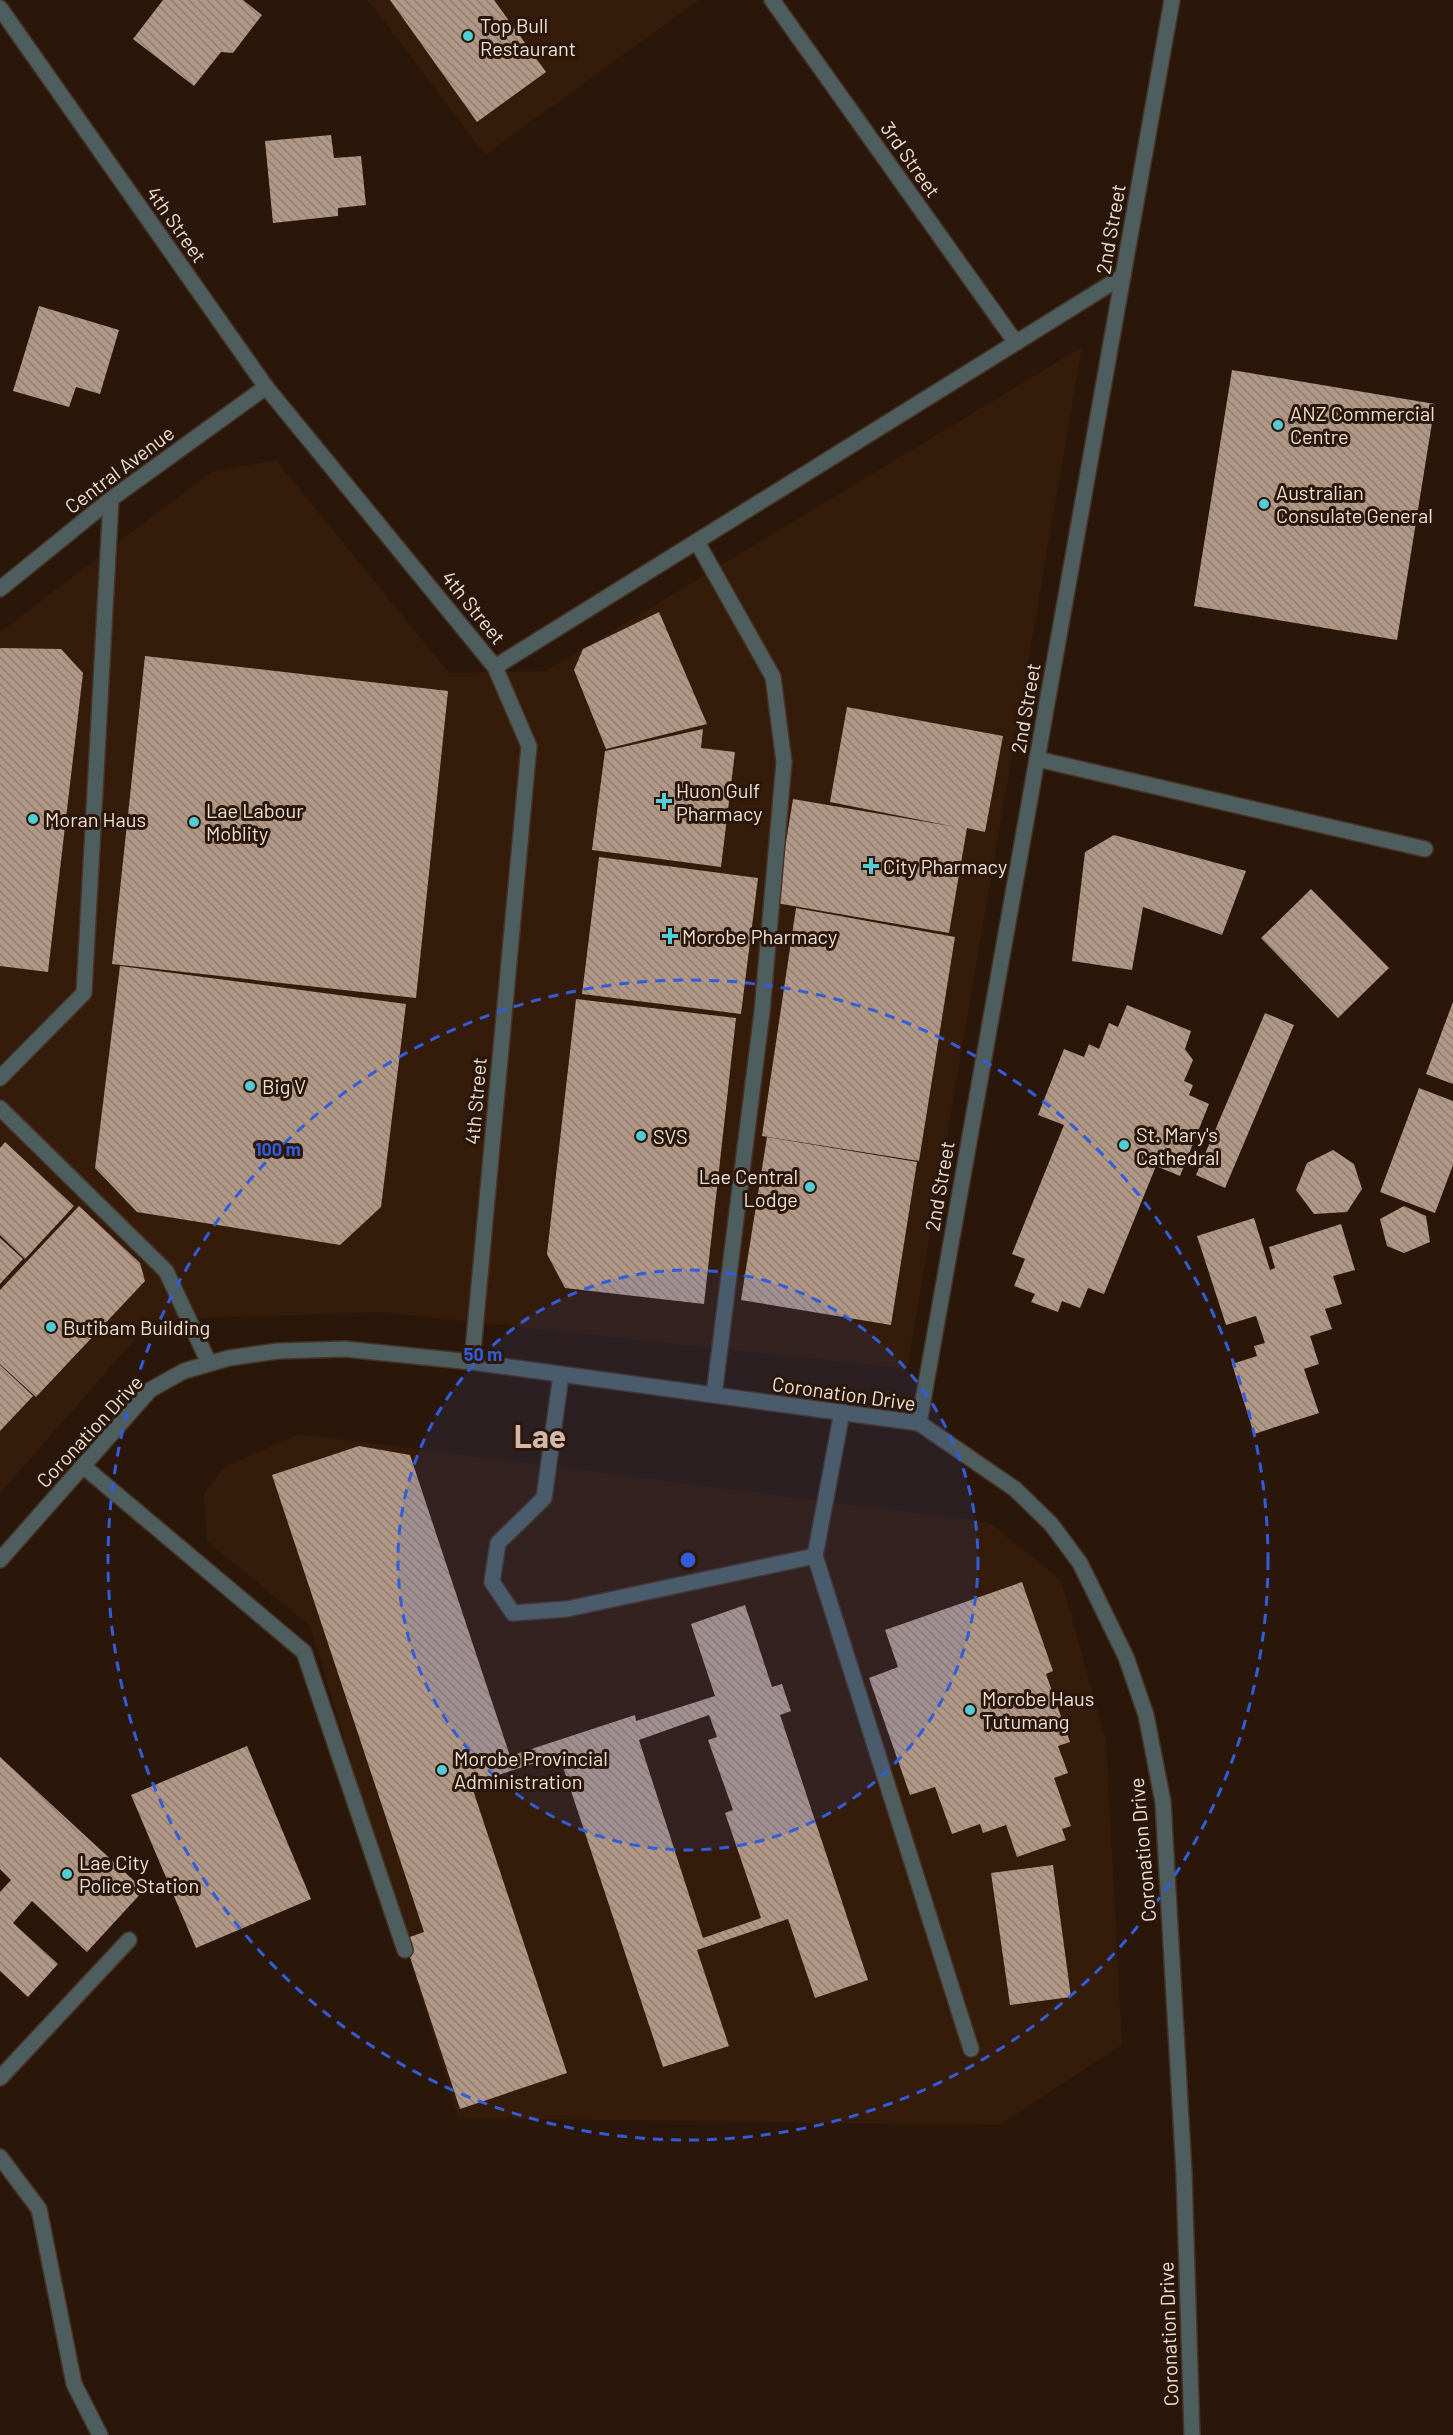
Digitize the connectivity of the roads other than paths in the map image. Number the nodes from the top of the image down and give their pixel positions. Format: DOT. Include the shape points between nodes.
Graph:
graph roads {
  1 [pos="772,0"];
  2 [pos="1172,0"];
  3 [pos="0,8"];
  4 [pos="1123,276"];
  5 [pos="1016,343"];
  6 [pos="266,387"];
  7 [pos="111,499"];
  8 [pos="697,542"];
  9 [pos="0,589"];
  10 [pos="495,667"];
  11 [pos="1037,759"];
  12 [pos="1425,849"];
  13 [pos="0,1078"];
  14 [pos="0,1108"];
  15 [pos="472,1362"];
  16 [pos="209,1363"];
  17 [pos="561,1375"];
  18 [pos="714,1395"];
  19 [pos="842,1412"];
  20 [pos="919,1423"];
  21 [pos="83,1466"];
  22 [pos="814,1556"];
  23 [pos="0,1560"];
  24 [pos="129,1941"];
  25 [pos="405,1950"];
  26 [pos="971,2049"];
  27 [pos="0,2078"];
  28 [pos="0,2157"];
  29 [pos="100,2435"];
  30 [pos="1192,2435"];
  1 -- 5 [label="street, 3rd Street"];
  2 -- 4 [label="street, 2nd Street"];
  3 -- 6 [label="street, 4th Street"];
  4 -- 5 [label="street"];
  4 -- 11 [label="street, 2nd Street"];
  5 -- 8 [label="street"];
  6 -- 7 [label="street, Central Avenue"];
  6 -- 10 [label="street, 4th Street"];
  7 -- 9 [label="street, Central Avenue"];
  7 -- 13 [label="street" via="84,993"];
  8 -- 10 [label="street"];
  8 -- 18 [label="street" via="773,677 784,762 762,1012"];
  10 -- 15 [label="street, 4th Street" via="529,746"];
  11 -- 12 [label="street"];
  11 -- 20 [label="street, 2nd Street"];
  14 -- 16 [label="street" via="166,1271"];
  15 -- 16 [label="street, Coronation Drive" via="345,1349 278,1351"];
  15 -- 17 [label="street, Coronation Drive"];
  16 -- 21 [label="street, Coronation Drive" via="184,1371 150,1390"];
  17 -- 18 [label="street, Coronation Drive"];
  17 -- 22 [label="street" via="544,1498 498,1543 492,1582 513,1613 567,1610"];
  18 -- 19 [label="street, Coronation Drive"];
  19 -- 20 [label="street, Coronation Drive"];
  19 -- 22 [label="street"];
  20 -- 30 [label="street, Coronation Drive" via="1015,1489 1051,1524 1080,1563 1126,1658 1146,1714 1162,1803 1168,1875 1184,2173"];
  21 -- 23 [label="street, Coronation Drive"];
  21 -- 25 [label="street" via="304,1652"];
  22 -- 26 [label="street"];
  24 -- 27 [label="street"];
  28 -- 29 [label="street" via="39,2210 74,2384"];
}
